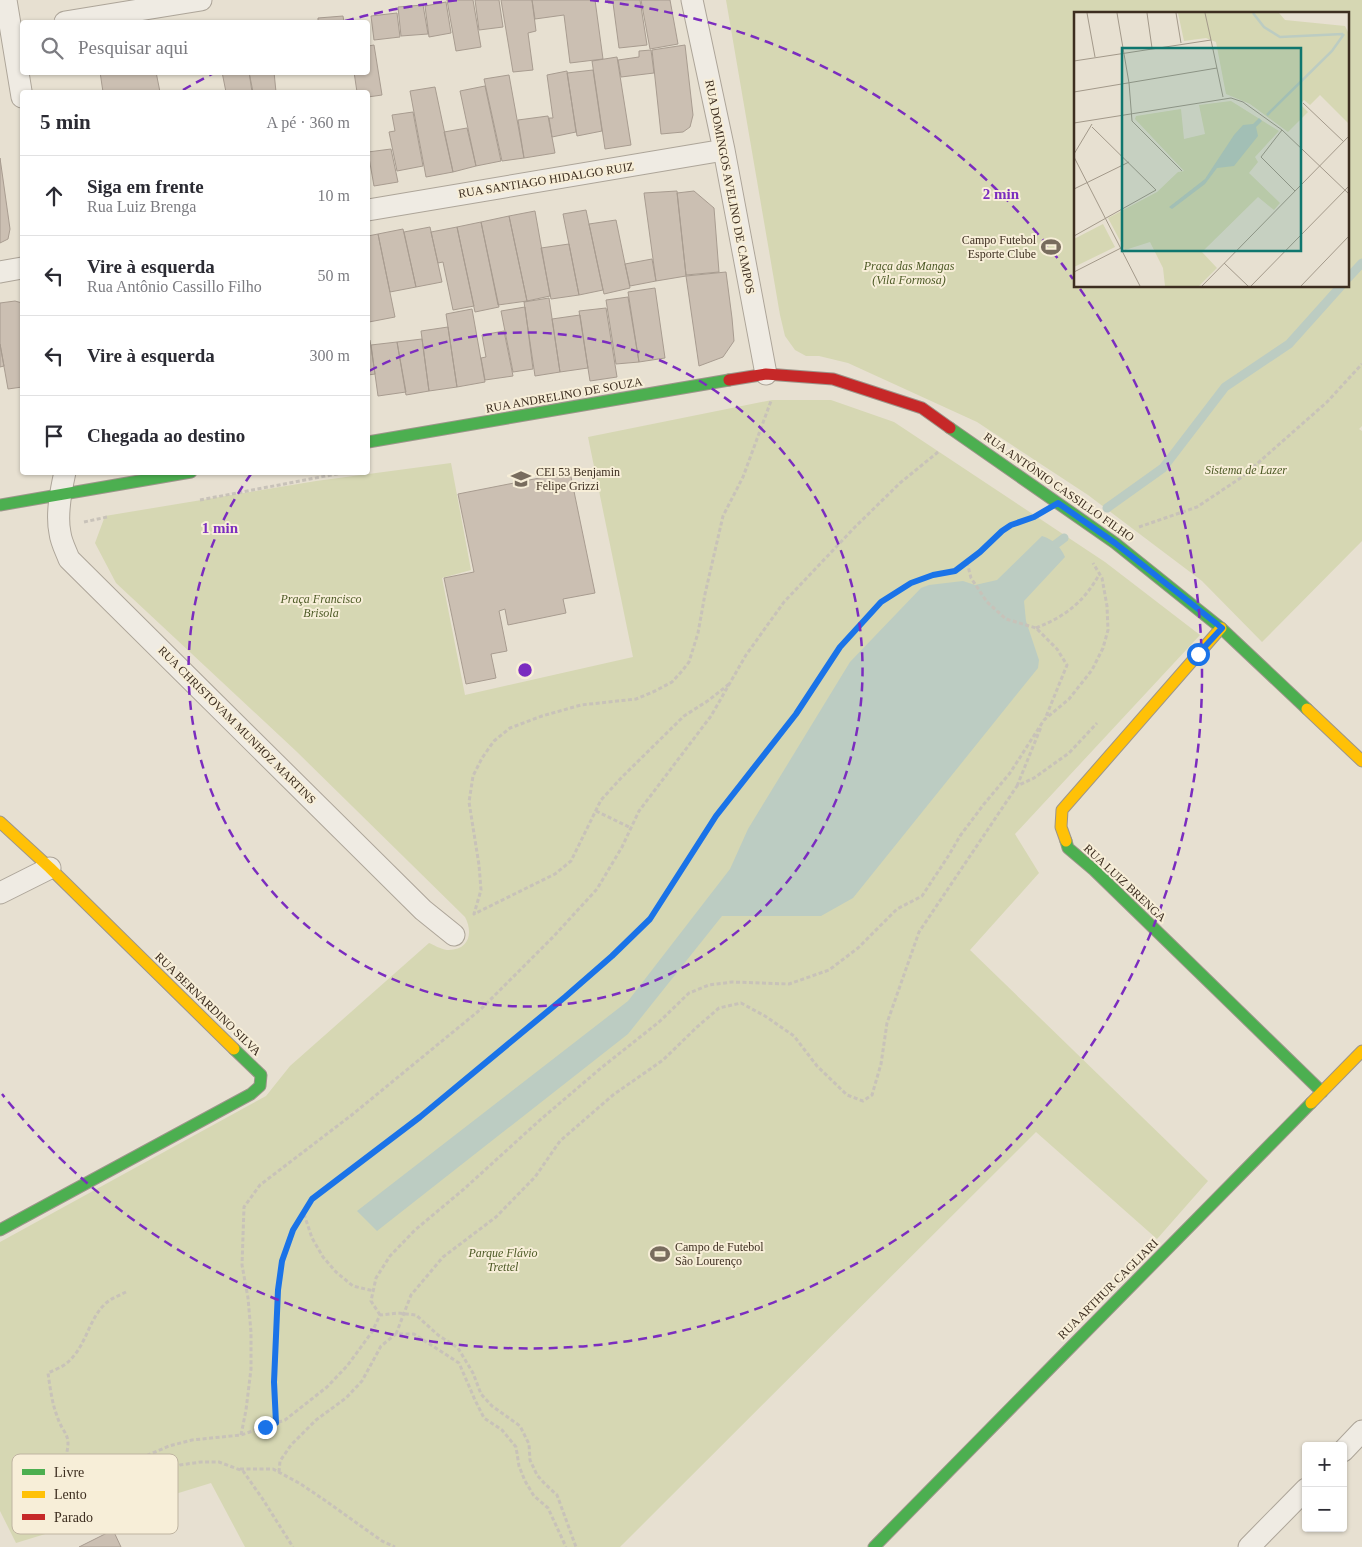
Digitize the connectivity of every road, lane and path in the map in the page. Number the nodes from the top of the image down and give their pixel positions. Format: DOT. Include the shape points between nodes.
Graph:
graph roads {
  1 [pos="6,0"];
  2 [pos="201,0"];
  3 [pos="692,0"];
  4 [pos="77,20"];
  5 [pos="12,31"];
  6 [pos="21,90"];
  7 [pos="724,150"];
  8 [pos="370,210"];
  9 [pos="20,268"];
  10 [pos="0,272"];
  11 [pos="1362,364"];
  12 [pos="766,374"];
  13 [pos="772,400"];
  14 [pos="370,442"];
  15 [pos="938,451"];
  16 [pos="64,475"];
  17 [pos="174,475"];
  18 [pos="60,495"];
  19 [pos="1058,503"];
  20 [pos="0,505"];
  21 [pos="1115,543"];
  22 [pos="1092,561"];
  23 [pos="967,562"];
  24 [pos="1100,574"];
  25 [pos="1036,628"];
  26 [pos="1222,628"];
  27 [pos="729,684"];
  28 [pos="1044,720"];
  29 [pos="1100,721"];
  30 [pos="1362,761"];
  31 [pos="1017,786"];
  32 [pos="596,811"];
  33 [pos="0,822"];
  34 [pos="631,828"];
  35 [pos="50,868"];
  36 [pos="0,893"];
  37 [pos="454,935"];
  38 [pos="1362,1051"];
  39 [pos="1322,1092"];
  40 [pos="304,1213"];
  41 [pos="0,1230"];
  42 [pos="374,1291"];
  43 [pos="126,1292"];
  44 [pos="404,1314"];
  45 [pos="380,1315"];
  46 [pos="396,1334"];
  47 [pos="276,1423"];
  48 [pos="1362,1431"];
  49 [pos="241,1434"];
  50 [pos="1347,1446"];
  51 [pos="66,1454"];
  52 [pos="152,1454"];
  53 [pos="178,1466"];
  54 [pos="236,1468"];
  55 [pos="279,1472"];
  56 [pos="1302,1493"];
  57 [pos="293,1547"];
  58 [pos="396,1547"];
  59 [pos="566,1547"];
  60 [pos="576,1547"];
  61 [pos="874,1547"];
  62 [pos="1249,1547"];
  1 -- 5 [label="street"];
  2 -- 4 [label="street"];
  3 -- 7 [label="street, RUA DOMINGOS AVELINO DE CAMPOS"];
  5 -- 6 [label="street"];
  7 -- 8 [label="street, RUA SANTIAGO HIDALGO RUIZ"];
  7 -- 12 [label="street, RUA DOMINGOS AVELINO DE CAMPOS"];
  9 -- 10 [label="street"];
  11 -- 21 [label="path" via="1327,402 1242,477 1197,506 1129,531"];
  12 -- 14 [label="street, RUA ANDRELINO DE SOUZA"];
  12 -- 19 [label="street, RUA ANTÔNIO CASSILLO FILHO" via="832,379 922,408"];
  13 -- 32 [label="path" via="743,477 723,516 698,633 689,662 682,671 656,692 636,699 581,705 510,728 494,741 482,758 473,776 469,802 480,882 474,914 555,874 571,861"];
  15 -- 27 [label="path" via="888,496 784,602"];
  16 -- 18 [label="street, RUA CHRISTOVAM MUNHOZ MARTINS"];
  17 -- 18 [label="street"];
  18 -- 20 [label="street"];
  18 -- 37 [label="street, RUA CHRISTOVAM MUNHOZ MARTINS" via="60,534 69,559 423,910"];
  19 -- 21 [label="street, RUA ANTÔNIO CASSILLO FILHO"];
  19 -- 23 [label="path" via="1034,517 1011,525"];
  21 -- 26 [label="street, RUA ANTÔNIO CASSILLO FILHO"];
  22 -- 24 [label="path"];
  23 -- 25 [label="path" via="971,578 987,602 1006,619"];
  23 -- 40 [label="path" via="955,571 911,583 881,602 840,647 796,714 716,816 650,919 565,997 420,1117 312,1199"];
  24 -- 25 [label="path" via="1078,604 1054,621"];
  24 -- 28 [label="path" via="1108,630 1103,648 1092,670 1069,699"];
  25 -- 28 [label="path" via="1057,649 1067,665"];
  26 -- 30 [label="street, RUA ANTÔNIO CASSILLO FILHO"];
  26 -- 39 [label="street, RUA LUIZ BRENGA" via="1062,810 1061,828 1068,848"];
  27 -- 32 [label="path" via="684,716 622,777 601,800"];
  27 -- 34 [label="path" via="711,716 639,811"];
  28 -- 31 [label="path"];
  28 -- 42 [label="path" via="1010,773 960,836 922,896 897,910 858,948 829,970 789,984 732,982 709,985 689,993 415,1230 390,1256 376,1278"];
  29 -- 31 [label="path" via="1069,753"];
  31 -- 44 [label="path" via="919,932 887,1023 872,1095 863,1101 847,1095 794,1036 765,1016 741,1003 719,1008 663,1060 613,1095 560,1142 535,1177 496,1217 443,1258 410,1295"];
  32 -- 34 [label="path"];
  33 -- 35 [label="street, RUA BERNARDINO SILVA"];
  34 -- 49 [label="path" via="597,889 481,1009 260,1185 244,1207 242,1265 251,1332 251,1369"];
  35 -- 36 [label="street"];
  35 -- 41 [label="street, RUA BERNARDINO SILVA" via="260,1075 260,1086 251,1094"];
  38 -- 39 [label="street, RUA ARTHUR CAGLIARI"];
  39 -- 61 [label="street, RUA ARTHUR CAGLIARI"];
  40 -- 42 [label="path" via="323,1258 353,1286"];
  40 -- 47 [label="path" via="293,1230 280,1270 274,1382"];
  42 -- 45 [label="path" via="371,1301"];
  43 -- 51 [label="path" via="104,1304 77,1352 67,1364 48,1374 57,1417 67,1434"];
  44 -- 45 [label="path"];
  44 -- 46 [label="path"];
  44 -- 60 [label="path" via="416,1315 458,1348 481,1394 520,1426 529,1444 530,1460 537,1475 557,1495"];
  45 -- 47 [label="path" via="372,1332 347,1366 327,1387 285,1420"];
  46 -- 55 [label="path" via="381,1346 362,1381 346,1398 295,1440 280,1461"];
  46 -- 59 [label="path" via="414,1334 459,1363 484,1418 502,1430 516,1447 525,1481 534,1496 548,1508"];
  47 -- 49 [label="path"];
  48 -- 50 [label="street"];
  49 -- 52 [label="path" via="192,1440"];
  53 -- 54 [label="path" via="219,1462"];
  54 -- 55 [label="path"];
  54 -- 57 [label="path" via="243,1471"];
  55 -- 58 [label="path" via="382,1541"];
  56 -- 62 [label="street"];
}
